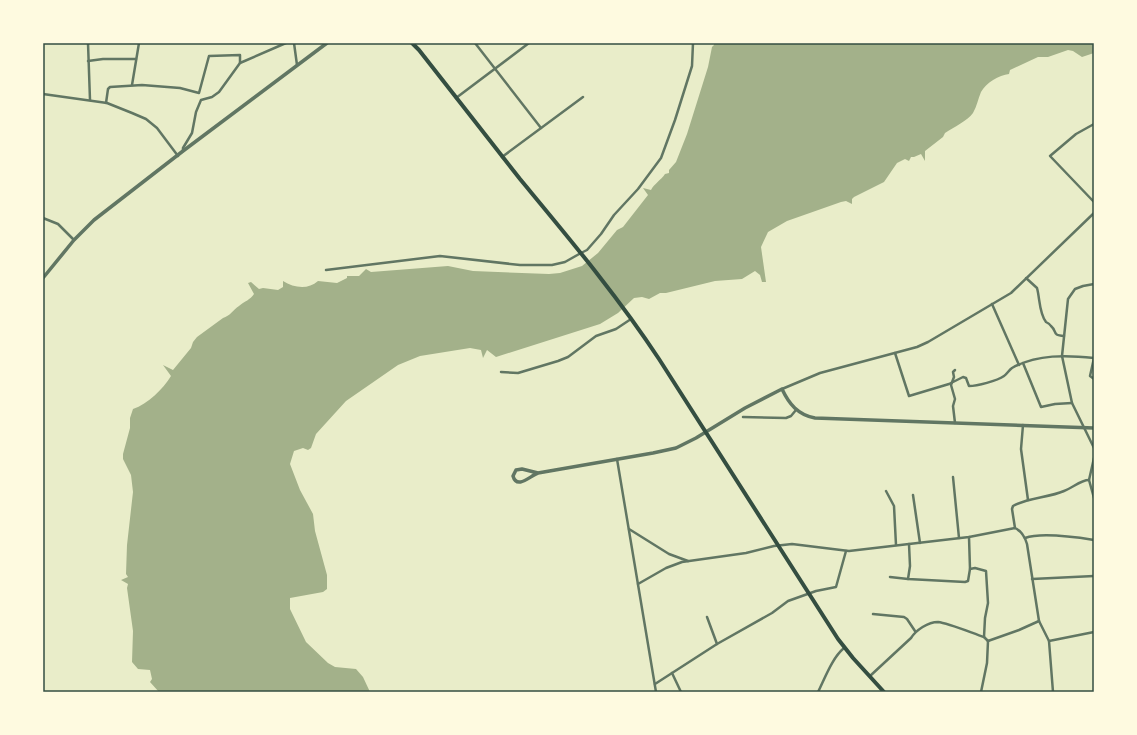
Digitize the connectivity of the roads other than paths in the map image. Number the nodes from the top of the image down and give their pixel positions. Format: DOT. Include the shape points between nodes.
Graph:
graph roads {
  1 [pos="88,43"];
  2 [pos="139,43"];
  3 [pos="286,43"];
  4 [pos="294,43"];
  5 [pos="327,43"];
  6 [pos="412,43"];
  7 [pos="475,43"];
  8 [pos="529,43"];
  9 [pos="693,43"];
  10 [pos="136,59"];
  11 [pos="88,61"];
  12 [pos="240,63"];
  13 [pos="297,66"];
  14 [pos="495,68"];
  15 [pos="132,85"];
  16 [pos="43,94"];
  17 [pos="583,97"];
  18 [pos="456,98"];
  19 [pos="90,100"];
  20 [pos="106,103"];
  21 [pos="1094,124"];
  22 [pos="541,128"];
  23 [pos="183,151"];
  24 [pos="178,156"];
  25 [pos="502,157"];
  26 [pos="1094,202"];
  27 [pos="1094,213"];
  28 [pos="43,218"];
  29 [pos="74,240"];
  30 [pos="582,255"];
  31 [pos="326,270"];
  32 [pos="43,278"];
  33 [pos="1026,278"];
  34 [pos="1094,284"];
  35 [pos="992,304"];
  36 [pos="631,319"];
  37 [pos="1064,336"];
  38 [pos="895,353"];
  39 [pos="1062,356"];
  40 [pos="1021,364"];
  41 [pos="955,370"];
  42 [pos="501,372"];
  43 [pos="1094,379"];
  44 [pos="952,382"];
  45 [pos="782,389"];
  46 [pos="1072,403"];
  47 [pos="796,410"];
  48 [pos="743,417"];
  49 [pos="955,423"];
  50 [pos="1023,425"];
  51 [pos="1083,428"];
  52 [pos="1094,428"];
  53 [pos="706,433"];
  54 [pos="1094,448"];
  55 [pos="1094,458"];
  56 [pos="617,459"];
  57 [pos="538,473"];
  58 [pos="953,478"];
  59 [pos="1089,480"];
  60 [pos="886,491"];
  61 [pos="913,495"];
  62 [pos="1094,498"];
  63 [pos="1028,500"];
  64 [pos="1014,528"];
  65 [pos="629,529"];
  66 [pos="969,537"];
  67 [pos="959,538"];
  68 [pos="1025,538"];
  69 [pos="1094,540"];
  70 [pos="920,543"];
  71 [pos="909,544"];
  72 [pos="896,545"];
  73 [pos="778,546"];
  74 [pos="846,551"];
  75 [pos="689,561"];
  76 [pos="970,569"];
  77 [pos="1094,576"];
  78 [pos="890,577"];
  79 [pos="908,579"];
  80 [pos="1032,579"];
  81 [pos="638,584"];
  82 [pos="809,594"];
  83 [pos="873,614"];
  84 [pos="707,617"];
  85 [pos="1039,621"];
  86 [pos="915,631"];
  87 [pos="1094,632"];
  88 [pos="984,637"];
  89 [pos="988,641"];
  90 [pos="1049,642"];
  91 [pos="717,644"];
  92 [pos="844,648"];
  93 [pos="672,673"];
  94 [pos="869,676"];
  95 [pos="654,684"];
  96 [pos="656,692"];
  97 [pos="681,692"];
  98 [pos="818,692"];
  99 [pos="884,692"];
  100 [pos="981,692"];
  101 [pos="1053,692"];
  1 -- 11 [label="street"];
  2 -- 10 [label="street"];
  3 -- 12 [label="street"];
  4 -- 13 [label="street"];
  5 -- 13 [label="street"];
  6 -- 18 [label="main road"];
  7 -- 14 [label="street"];
  8 -- 14 [label="street"];
  9 -- 30 [label="street" via="692,66 676,120 661,158"];
  10 -- 11 [label="street"];
  10 -- 15 [label="street"];
  11 -- 19 [label="street"];
  12 -- 15 [label="street" via="240,55 209,56 197,94 180,88"];
  12 -- 23 [label="street" via="219,92 201,100 192,133"];
  13 -- 23 [label="street"];
  14 -- 18 [label="street"];
  14 -- 22 [label="street"];
  15 -- 20 [label="street" via="109,88"];
  16 -- 19 [label="street"];
  17 -- 22 [label="street"];
  18 -- 25 [label="main road"];
  19 -- 20 [label="street"];
  20 -- 24 [label="street" via="146,119 157,128"];
  21 -- 26 [label="street" via="1076,134 1050,156"];
  22 -- 25 [label="street"];
  23 -- 24 [label="street"];
  24 -- 29 [label="street" via="94,220"];
  25 -- 30 [label="main road"];
  27 -- 33 [label="street"];
  28 -- 29 [label="street" via="58,224"];
  29 -- 32 [label="street"];
  30 -- 31 [label="street" via="552,265 520,265 440,256"];
  30 -- 36 [label="main road"];
  33 -- 35 [label="street" via="1010,293"];
  33 -- 37 [label="street" via="1037,288 1046,322 1051,325 1057,336"];
  34 -- 37 [label="street" via="1079,287 1068,299"];
  35 -- 38 [label="street" via="923,345"];
  35 -- 40 [label="street"];
  36 -- 42 [label="street" via="616,329 596,336 558,362 518,373"];
  36 -- 53 [label="main road"];
  37 -- 39 [label="street"];
  38 -- 44 [label="street" via="909,396"];
  38 -- 45 [label="street" via="820,373"];
  39 -- 40 [label="street" via="1031,360"];
  39 -- 43 [label="street" via="1094,358 1090,376"];
  39 -- 46 [label="street"];
  40 -- 44 [label="street" via="1000,378 974,386 969,386 963,377"];
  40 -- 46 [label="street" via="1041,407"];
  41 -- 44 [label="street"];
  44 -- 49 [label="street"];
  45 -- 47 [label="street"];
  45 -- 53 [label="street" via="745,408"];
  46 -- 51 [label="street"];
  47 -- 48 [label="street" via="786,418"];
  47 -- 49 [label="street" via="805,416 823,419"];
  49 -- 50 [label="street"];
  50 -- 51 [label="street"];
  50 -- 63 [label="street" via="1021,449"];
  51 -- 52 [label="street"];
  51 -- 54 [label="street"];
  53 -- 56 [label="street" via="671,450"];
  53 -- 73 [label="main road"];
  55 -- 59 [label="street"];
  56 -- 57 [label="street"];
  56 -- 65 [label="street"];
  57 -- 57 [label="street" via="518,483 513,476 519,469"];
  58 -- 67 [label="street"];
  59 -- 62 [label="street"];
  59 -- 63 [label="street" via="1061,492"];
  60 -- 72 [label="street" via="894,506"];
  61 -- 70 [label="street"];
  63 -- 64 [label="street" via="1012,507"];
  64 -- 66 [label="street"];
  64 -- 68 [label="street"];
  65 -- 75 [label="street" via="669,554"];
  65 -- 81 [label="street"];
  66 -- 67 [label="street"];
  66 -- 76 [label="street"];
  67 -- 70 [label="street"];
  68 -- 69 [label="street" via="1069,536"];
  68 -- 80 [label="street"];
  70 -- 71 [label="street"];
  71 -- 72 [label="street"];
  71 -- 79 [label="street"];
  72 -- 74 [label="street"];
  73 -- 74 [label="street" via="792,544"];
  73 -- 75 [label="street"];
  73 -- 82 [label="main road"];
  74 -- 82 [label="street" via="836,587"];
  75 -- 81 [label="street" via="670,566"];
  76 -- 79 [label="street" via="968,581 965,582"];
  76 -- 88 [label="street" via="986,571 988,602"];
  77 -- 80 [label="street"];
  78 -- 79 [label="street"];
  80 -- 85 [label="street"];
  81 -- 95 [label="street"];
  82 -- 91 [label="street" via="788,601"];
  82 -- 92 [label="main road"];
  83 -- 86 [label="street" via="904,617"];
  84 -- 91 [label="street"];
  85 -- 89 [label="street"];
  85 -- 90 [label="street"];
  86 -- 88 [label="street" via="938,622"];
  86 -- 94 [label="street" via="911,638"];
  87 -- 90 [label="street"];
  88 -- 89 [label="street"];
  89 -- 100 [label="street" via="987,663"];
  90 -- 101 [label="street"];
  91 -- 93 [label="street"];
  92 -- 94 [label="main road"];
  92 -- 98 [label="street" via="837,655"];
  93 -- 95 [label="street"];
  93 -- 97 [label="street"];
  94 -- 99 [label="main road"];
  95 -- 96 [label="street"];
}
